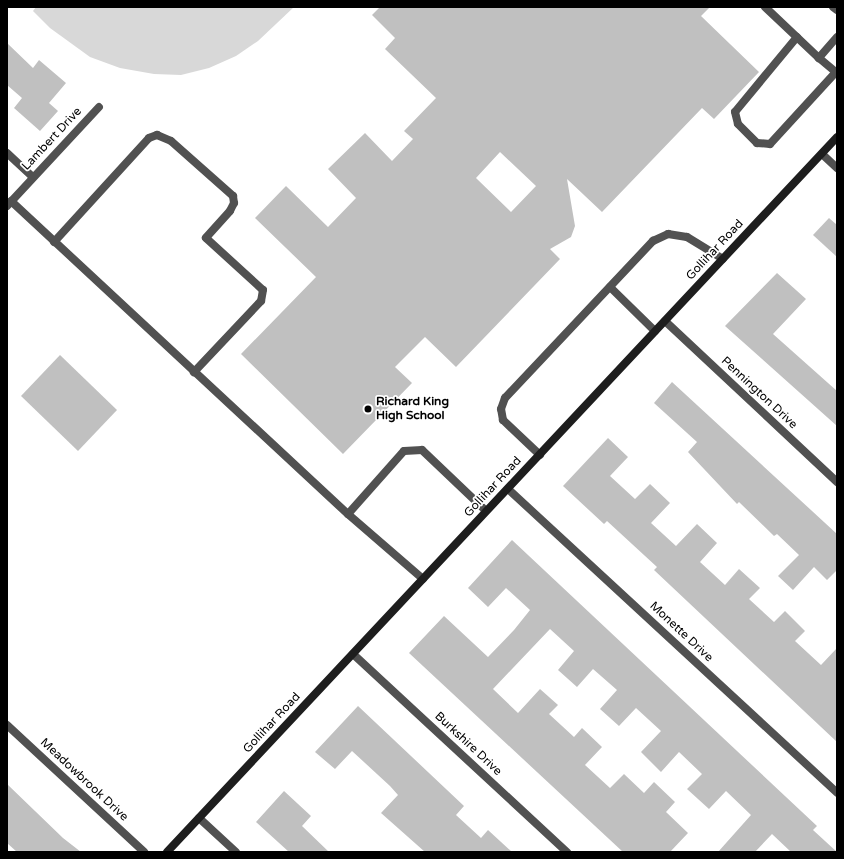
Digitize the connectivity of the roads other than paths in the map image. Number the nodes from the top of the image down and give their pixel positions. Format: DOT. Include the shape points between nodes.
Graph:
graph roads {
  1 [pos="765,7"];
  2 [pos="833,7"];
  3 [pos="837,10"];
  4 [pos="797,37"];
  5 [pos="837,38"];
  6 [pos="819,58"];
  7 [pos="836,72"];
  8 [pos="99,107"];
  9 [pos="837,138"];
  10 [pos="7,153"];
  11 [pos="822,154"];
  12 [pos="837,168"];
  13 [pos="33,177"];
  14 [pos="9,204"];
  15 [pos="54,242"];
  16 [pos="724,259"];
  17 [pos="610,287"];
  18 [pos="665,321"];
  19 [pos="655,332"];
  20 [pos="194,372"];
  21 [pos="540,455"];
  22 [pos="837,482"];
  23 [pos="508,489"];
  24 [pos="486,511"];
  25 [pos="348,514"];
  26 [pos="423,579"];
  27 [pos="353,654"];
  28 [pos="7,725"];
  29 [pos="837,793"];
  30 [pos="199,818"];
  31 [pos="144,852"];
  32 [pos="167,852"];
  33 [pos="236,852"];
  34 [pos="567,852"];
  1 -- 4 [label="street"];
  2 -- 3 [label="street"];
  4 -- 6 [label="street"];
  4 -- 7 [label="street" via="735,112 738,124 757,143 770,144"];
  5 -- 6 [label="street"];
  6 -- 7 [label="street"];
  8 -- 13 [label="street, Lambert Drive"];
  9 -- 11 [label="street, Gollihar Road"];
  10 -- 13 [label="street"];
  11 -- 12 [label="street"];
  11 -- 16 [label="street, Gollihar Road"];
  13 -- 14 [label="street, Lambert Drive"];
  14 -- 15 [label="street"];
  15 -- 20 [label="street"];
  15 -- 20 [label="street" via="149,138 157,135 171,141 233,196 234,203 230,211 206,238 263,290 261,301"];
  16 -- 17 [label="street" via="687,237 668,234 653,241"];
  16 -- 18 [label="street, Gollihar Road"];
  17 -- 19 [label="street"];
  17 -- 21 [label="street" via="505,398 501,409 503,420"];
  18 -- 19 [label="street, Gollihar Road"];
  18 -- 22 [label="street, Pennington Drive"];
  19 -- 21 [label="street, Gollihar Road"];
  20 -- 25 [label="street"];
  21 -- 23 [label="street, Gollihar Road"];
  23 -- 24 [label="street, Gollihar Road"];
  23 -- 29 [label="street, Monette Drive"];
  24 -- 25 [label="street" via="422,450 414,449 404,451"];
  24 -- 26 [label="street, Gollihar Road"];
  25 -- 26 [label="street"];
  26 -- 27 [label="street, Gollihar Road"];
  27 -- 30 [label="street, Gollihar Road"];
  27 -- 34 [label="street, Burkshire Drive"];
  28 -- 31 [label="street, Meadowbrook Drive"];
  30 -- 32 [label="street, Gollihar Road"];
  30 -- 33 [label="street"];
}
